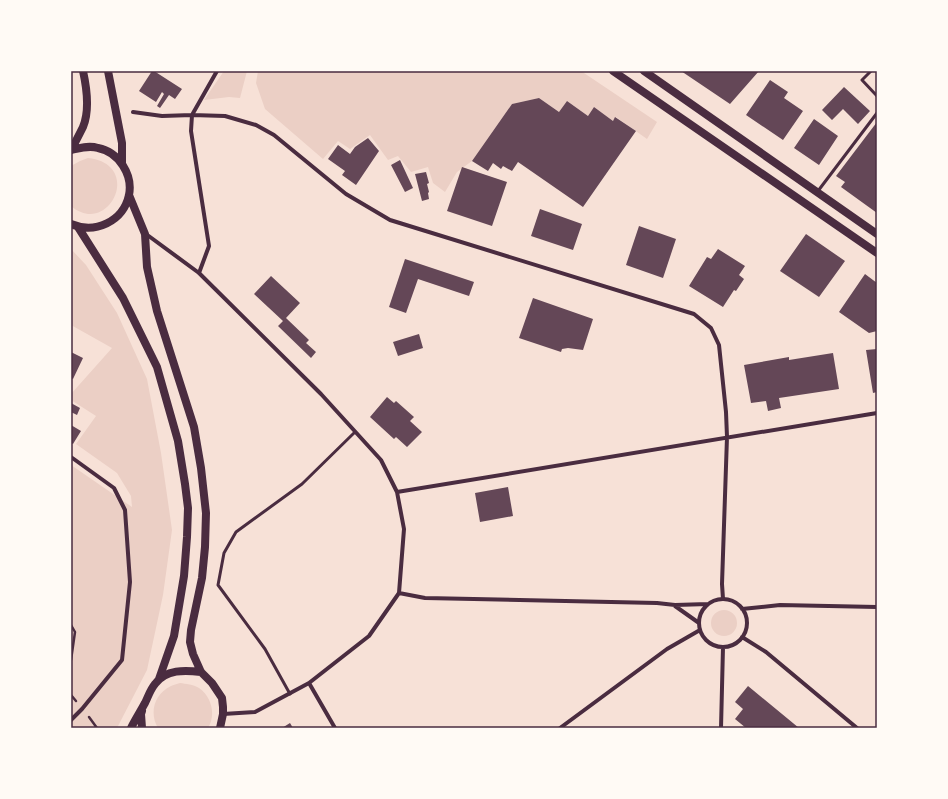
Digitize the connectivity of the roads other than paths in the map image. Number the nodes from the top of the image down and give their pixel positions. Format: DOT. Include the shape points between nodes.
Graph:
graph roads {
  1 [pos="83,71"];
  2 [pos="108,71"];
  3 [pos="217,71"];
  4 [pos="613,71"];
  5 [pos="644,71"];
  6 [pos="871,71"];
  7 [pos="877,96"];
  8 [pos="133,112"];
  9 [pos="877,113"];
  10 [pos="192,115"];
  11 [pos="71,150"];
  12 [pos="122,163"];
  13 [pos="817,192"];
  14 [pos="129,195"];
  15 [pos="75,225"];
  16 [pos="146,234"];
  17 [pos="877,234"];
  18 [pos="877,253"];
  19 [pos="199,273"];
  20 [pos="877,413"];
  21 [pos="355,432"];
  22 [pos="727,437"];
  23 [pos="71,457"];
  24 [pos="397,492"];
  25 [pos="399,593"];
  26 [pos="723,599"];
  27 [pos="708,604"];
  28 [pos="675,605"];
  29 [pos="877,607"];
  30 [pos="742,609"];
  31 [pos="699,623"];
  32 [pos="700,630"];
  33 [pos="742,637"];
  34 [pos="723,647"];
  35 [pos="201,672"];
  36 [pos="159,679"];
  37 [pos="309,683"];
  38 [pos="290,694"];
  39 [pos="144,704"];
  40 [pos="223,714"];
  41 [pos="71,720"];
  42 [pos="131,728"];
  43 [pos="142,728"];
  44 [pos="220,728"];
  45 [pos="335,728"];
  46 [pos="560,728"];
  47 [pos="721,728"];
  48 [pos="857,728"];
  1 -- 11 [label="main road" via="87,89 85,119"];
  2 -- 12 [label="main road" via="122,143"];
  3 -- 10 [label="street"];
  4 -- 18 [label="main road"];
  5 -- 13 [label="main road"];
  6 -- 7 [label="lane" via="862,80"];
  8 -- 10 [label="street" via="162,116"];
  9 -- 13 [label="lane"];
  10 -- 19 [label="street" via="191,131 209,246"];
  10 -- 22 [label="street" via="225,116 256,125 274,134 346,194 390,220 694,314 711,328 719,345"];
  11 -- 12 [label="main road" via="99,148 111,153"];
  12 -- 14 [label="main road" via="130,184"];
  13 -- 17 [label="main road"];
  14 -- 15 [label="main road" via="124,208 116,218 104,225 91,228"];
  14 -- 16 [label="main road"];
  15 -- 36 [label="main road" via="123,298 157,367 178,441 188,508 184,576 174,636"];
  16 -- 19 [label="street"];
  16 -- 35 [label="main road" via="147,267 194,427 201,468 206,513 205,547 190,642"];
  19 -- 21 [label="street" via="321,394"];
  20 -- 22 [label="street"];
  21 -- 24 [label="street" via="381,460"];
  21 -- 38 [label="lane" via="302,484 236,532 224,553 218,585 265,649"];
  22 -- 24 [label="street"];
  22 -- 26 [label="street"];
  23 -- 41 [label="street" via="114,488 125,510 130,582 122,660"];
  24 -- 25 [label="street" via="404,528"];
  25 -- 28 [label="street" via="426,598"];
  25 -- 37 [label="street" via="369,636"];
  26 -- 27 [label="street"];
  26 -- 30 [label="street" via="730,600"];
  27 -- 28 [label="street"];
  27 -- 31 [label="street" via="703,609"];
  28 -- 31 [label="street"];
  29 -- 30 [label="street" via="780,605"];
  30 -- 33 [label="street" via="747,623"];
  31 -- 32 [label="street"];
  32 -- 34 [label="street" via="709,642"];
  32 -- 46 [label="street" via="667,649"];
  33 -- 34 [label="street" via="730,646"];
  33 -- 48 [label="street" via="766,652"];
  34 -- 47 [label="street"];
  35 -- 36 [label="main road" via="174,672"];
  35 -- 40 [label="main road" via="222,698"];
  36 -- 39 [label="main road"];
  37 -- 38 [label="street"];
  37 -- 45 [label="street"];
  38 -- 40 [label="street" via="255,712"];
  39 -- 42 [label="main road"];
  39 -- 43 [label="main road"];
  40 -- 44 [label="main road"];
}
